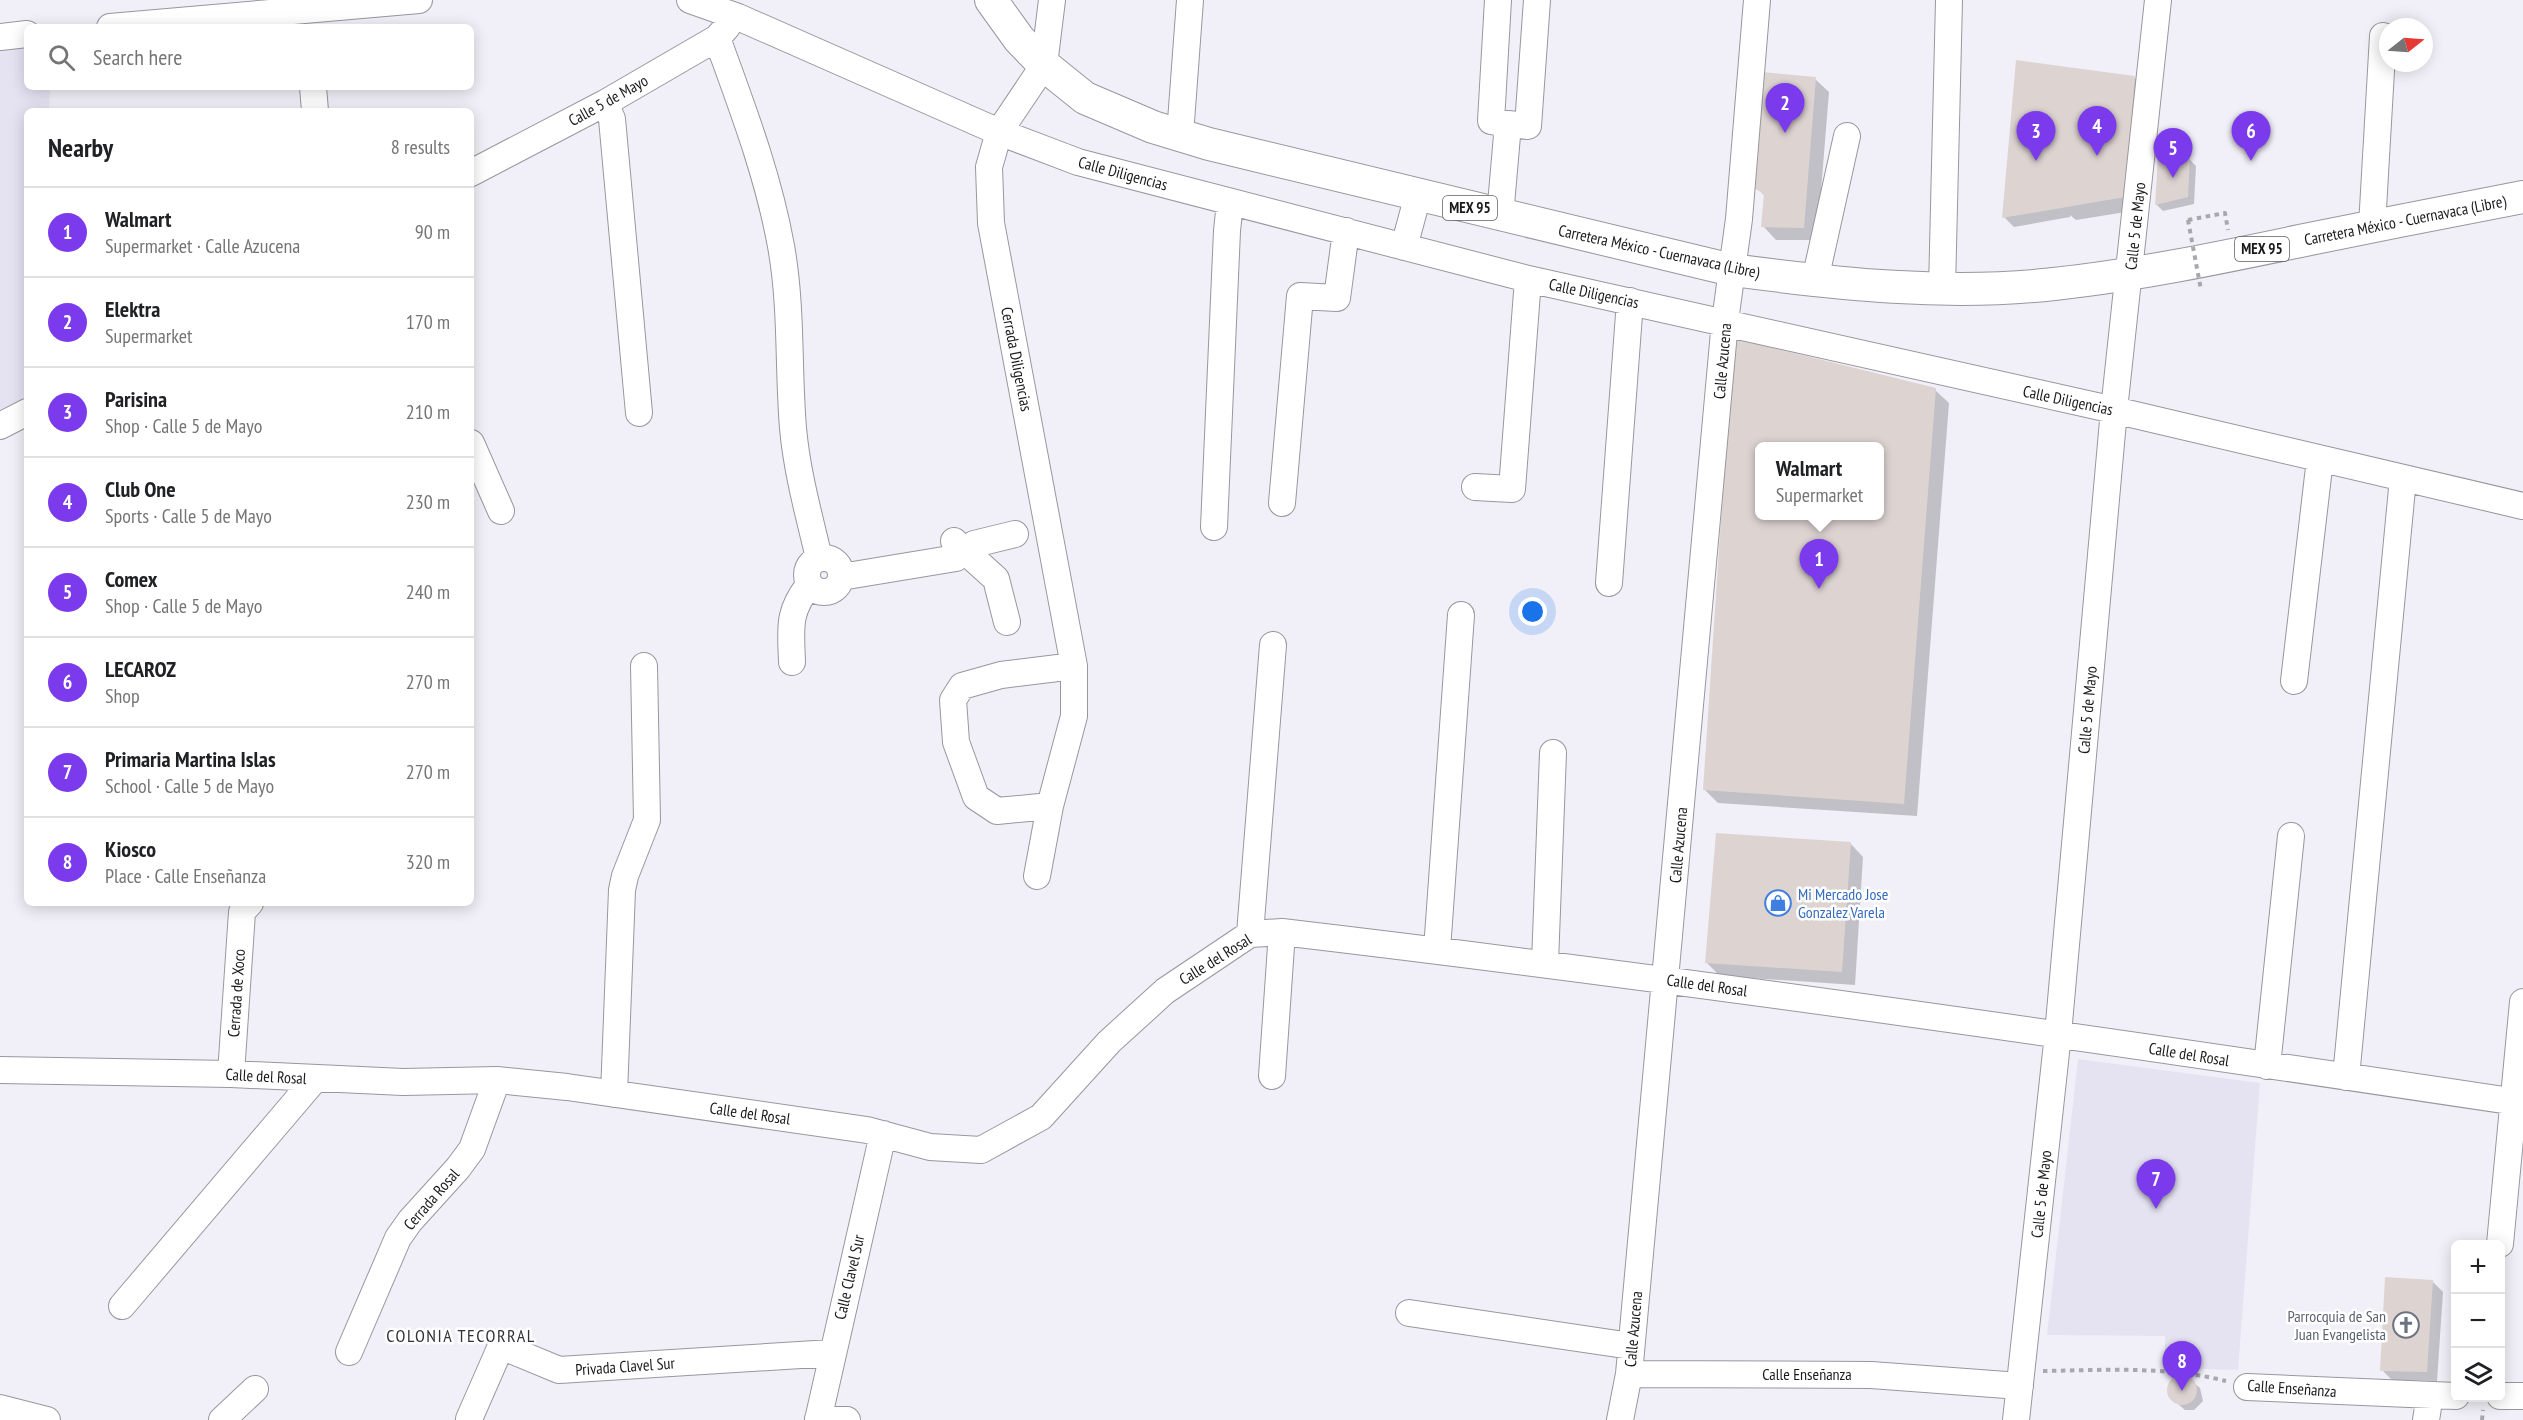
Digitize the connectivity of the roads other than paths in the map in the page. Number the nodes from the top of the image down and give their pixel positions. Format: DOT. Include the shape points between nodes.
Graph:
graph roads {
  1 [pos="419,0"];
  2 [pos="690,0"];
  3 [pos="991,0"];
  4 [pos="1009,0"];
  5 [pos="1052,0"];
  6 [pos="1190,0"];
  7 [pos="1498,0"];
  8 [pos="1537,0"];
  9 [pos="1757,0"];
  10 [pos="1949,0"];
  11 [pos="2158,0"];
  12 [pos="738,17"];
  13 [pos="144,24"];
  14 [pos="24,34"];
  15 [pos="0,37"];
  16 [pos="717,38"];
  17 [pos="1019,39"];
  18 [pos="1044,65"];
  19 [pos="2381,72"];
  20 [pos="313,90"];
  21 [pos="605,103"];
  22 [pos="315,108"];
  23 [pos="1508,124"];
  24 [pos="999,132"];
  25 [pos="1180,135"];
  26 [pos="1847,136"];
  27 [pos="474,171"];
  28 [pos="1418,195"];
  29 [pos="2523,197"];
  30 [pos="1230,202"];
  31 [pos="1500,216"];
  32 [pos="2372,226"];
  33 [pos="1346,231"];
  34 [pos="1404,246"];
  35 [pos="1732,270"];
  36 [pos="2130,274"];
  37 [pos="1528,279"];
  38 [pos="1815,280"];
  39 [pos="1941,289"];
  40 [pos="1630,300"];
  41 [pos="1725,321"];
  42 [pos="2114,410"];
  43 [pos="639,413"];
  44 [pos="24,414"];
  45 [pos="0,426"];
  46 [pos="474,450"];
  47 [pos="2320,459"];
  48 [pos="2403,478"];
  49 [pos="1475,487"];
  50 [pos="1282,503"];
  51 [pos="2523,506"];
  52 [pos="501,511"];
  53 [pos="1214,527"];
  54 [pos="1015,534"];
  55 [pos="964,545"];
  56 [pos="833,566"];
  57 [pos="1609,583"];
  58 [pos="1461,615"];
  59 [pos="1007,622"];
  60 [pos="1274,645"];
  61 [pos="792,662"];
  62 [pos="644,666"];
  63 [pos="1074,666"];
  64 [pos="2294,681"];
  65 [pos="1553,753"];
  66 [pos="1050,806"];
  67 [pos="2291,836"];
  68 [pos="1037,876"];
  69 [pos="240,906"];
  70 [pos="1282,932"];
  71 [pos="1250,934"];
  72 [pos="1437,950"];
  73 [pos="1545,963"];
  74 [pos="1666,980"];
  75 [pos="2523,1002"];
  76 [pos="2058,1034"];
  77 [pos="2267,1066"];
  78 [pos="0,1070"];
  79 [pos="231,1074"];
  80 [pos="1272,1076"];
  81 [pos="2346,1077"];
  82 [pos="315,1078"];
  83 [pos="497,1080"];
  84 [pos="615,1094"];
  85 [pos="2519,1103"];
  86 [pos="883,1134"];
  87 [pos="2501,1240"];
  88 [pos="122,1306"];
  89 [pos="1409,1313"];
  90 [pos="1631,1346"];
  91 [pos="349,1352"];
  92 [pos="832,1353"];
  93 [pos="1629,1374"];
  94 [pos="2021,1378"];
  95 [pos="2247,1387"];
  96 [pos="255,1389"];
  97 [pos="2505,1396"];
  98 [pos="2523,1396"];
  99 [pos="2451,1398"];
  100 [pos="0,1408"];
  101 [pos="2428,1408"];
  102 [pos="469,1419"];
  103 [pos="47,1420"];
  104 [pos="222,1420"];
  105 [pos="818,1420"];
  106 [pos="847,1420"];
  107 [pos="1620,1420"];
  108 [pos="2016,1420"];
  1 -- 13 [label="street"];
  2 -- 12 [label="street, Calle Diligencias"];
  3 -- 17 [label="main road, Carretera México - Cuernavaca (Libre) / MEX 95"];
  4 -- 17 [label="street"];
  5 -- 18 [label="street"];
  6 -- 25 [label="street"];
  7 -- 23 [label="street" via="1491,121"];
  8 -- 23 [label="street" via="1528,126"];
  9 -- 35 [label="street, Calle Azucena"];
  10 -- 39 [label="street"];
  11 -- 36 [label="street, Calle 5 de Mayo"];
  12 -- 16 [label="street, Calle 5 de Mayo"];
  12 -- 24 [label="street, Calle Diligencias"];
  14 -- 15 [label="street"];
  16 -- 21 [label="street, Calle 5 de Mayo"];
  16 -- 56 [label="street" via="765,171 788,299 799,477"];
  17 -- 18 [label="main road, Carretera México - Cuernavaca (Libre) / MEX 95"];
  18 -- 24 [label="street, Cerrada Diligencias"];
  18 -- 25 [label="main road, Carretera México - Cuernavaca (Libre) / MEX 95" via="1085,98"];
  19 -- 32 [label="street"];
  20 -- 22 [label="street"];
  21 -- 27 [label="street, Calle 5 de Mayo"];
  21 -- 43 [label="street" via="612,119"];
  23 -- 31 [label="street"];
  24 -- 30 [label="street, Calle Diligencias" via="1078,162"];
  24 -- 63 [label="street, Cerrada Diligencias" via="989,167 991,223"];
  25 -- 28 [label="main road, Carretera México - Cuernavaca (Libre) / MEX 95"];
  26 -- 38 [label="street"];
  28 -- 31 [label="main road, Carretera México - Cuernavaca (Libre) / MEX 95"];
  28 -- 34 [label="street"];
  29 -- 32 [label="main road, Carretera México - Cuernavaca (Libre) / MEX 95"];
  30 -- 33 [label="street, Calle Diligencias"];
  30 -- 53 [label="street"];
  31 -- 35 [label="main road, Carretera México - Cuernavaca (Libre) / MEX 95"];
  32 -- 36 [label="main road, Carretera México - Cuernavaca (Libre) / MEX 95"];
  33 -- 34 [label="street, Calle Diligencias"];
  33 -- 50 [label="street" via="1337,298 1300,296"];
  34 -- 37 [label="street, Calle Diligencias"];
  35 -- 38 [label="main road, Carretera México - Cuernavaca (Libre) / MEX 95"];
  35 -- 41 [label="street, Calle Azucena"];
  36 -- 39 [label="main road, Carretera México - Cuernavaca (Libre) / MEX 95" via="2053,284"];
  36 -- 42 [label="street, Calle 5 de Mayo"];
  37 -- 40 [label="street, Calle Diligencias"];
  37 -- 49 [label="street" via="1512,489"];
  38 -- 39 [label="main road, Carretera México - Cuernavaca (Libre) / MEX 95"];
  40 -- 41 [label="street, Calle Diligencias"];
  40 -- 57 [label="street"];
  41 -- 42 [label="street, Calle Diligencias"];
  41 -- 74 [label="street, Calle Azucena"];
  42 -- 47 [label="street, Calle Diligencias"];
  42 -- 76 [label="street, Calle 5 de Mayo"];
  44 -- 45 [label="street"];
  46 -- 52 [label="street"];
  47 -- 48 [label="street, Calle Diligencias"];
  47 -- 64 [label="street"];
  48 -- 51 [label="street, Calle Diligencias"];
  48 -- 81 [label="street"];
  54 -- 55 [label="street"];
  55 -- 56 [label="street"];
  55 -- 59 [label="street" via="996,579"];
  56 -- 61 [label="street" via="839,584 828,592 809,585 797,600 791,620"];
  58 -- 72 [label="street"];
  60 -- 71 [label="street"];
  62 -- 84 [label="street" via="647,820 622,890"];
  63 -- 66 [label="street, Cerrada Diligencias" via="1074,716"];
  63 -- 66 [label="street" via="1001,675 962,686 953,700 956,741 976,797 998,812"];
  65 -- 73 [label="street"];
  66 -- 68 [label="street, Cerrada Diligencias"];
  67 -- 77 [label="street"];
  69 -- 79 [label="street, Cerrada de Xoco"];
  70 -- 71 [label="street, Calle del Rosal"];
  70 -- 72 [label="street, Calle del Rosal"];
  70 -- 80 [label="street"];
  71 -- 86 [label="street, Calle del Rosal" via="1165,991 1109,1042 1041,1117 1006,1138 981,1150 930,1148"];
  72 -- 73 [label="street, Calle del Rosal"];
  73 -- 74 [label="street, Calle del Rosal"];
  74 -- 76 [label="street, Calle del Rosal"];
  74 -- 90 [label="street, Calle Azucena"];
  75 -- 85 [label="street"];
  76 -- 77 [label="street, Calle del Rosal"];
  76 -- 94 [label="street, Calle 5 de Mayo"];
  77 -- 81 [label="street, Calle del Rosal"];
  78 -- 79 [label="street, Calle del Rosal"];
  79 -- 82 [label="street, Calle del Rosal"];
  81 -- 85 [label="street, Calle del Rosal"];
  82 -- 83 [label="street, Calle del Rosal" via="404,1082"];
  82 -- 88 [label="street"];
  83 -- 84 [label="street, Calle del Rosal"];
  83 -- 91 [label="street, Cerrada Rosal" via="472,1149 398,1238"];
  84 -- 86 [label="street, Calle del Rosal"];
  85 -- 87 [label="street"];
  86 -- 92 [label="street, Calle Clavel Sur"];
  89 -- 90 [label="street"];
  90 -- 93 [label="street, Calle Azucena"];
  92 -- 102 [label="street, Privada Clavel Sur" via="559,1370 501,1346"];
  92 -- 105 [label="street, Calle Clavel Sur"];
  93 -- 94 [label="street, Calle Enseñanza"];
  93 -- 107 [label="street, Calle Azucena"];
  94 -- 108 [label="street, Calle 5 de Mayo"];
  95 -- 101 [label="street, Calle Enseñanza"];
  96 -- 104 [label="street"];
  97 -- 98 [label="street"];
  99 -- 101 [label="street, Calle Enseñanza"];
  100 -- 103 [label="street"];
  105 -- 106 [label="street"];
}
